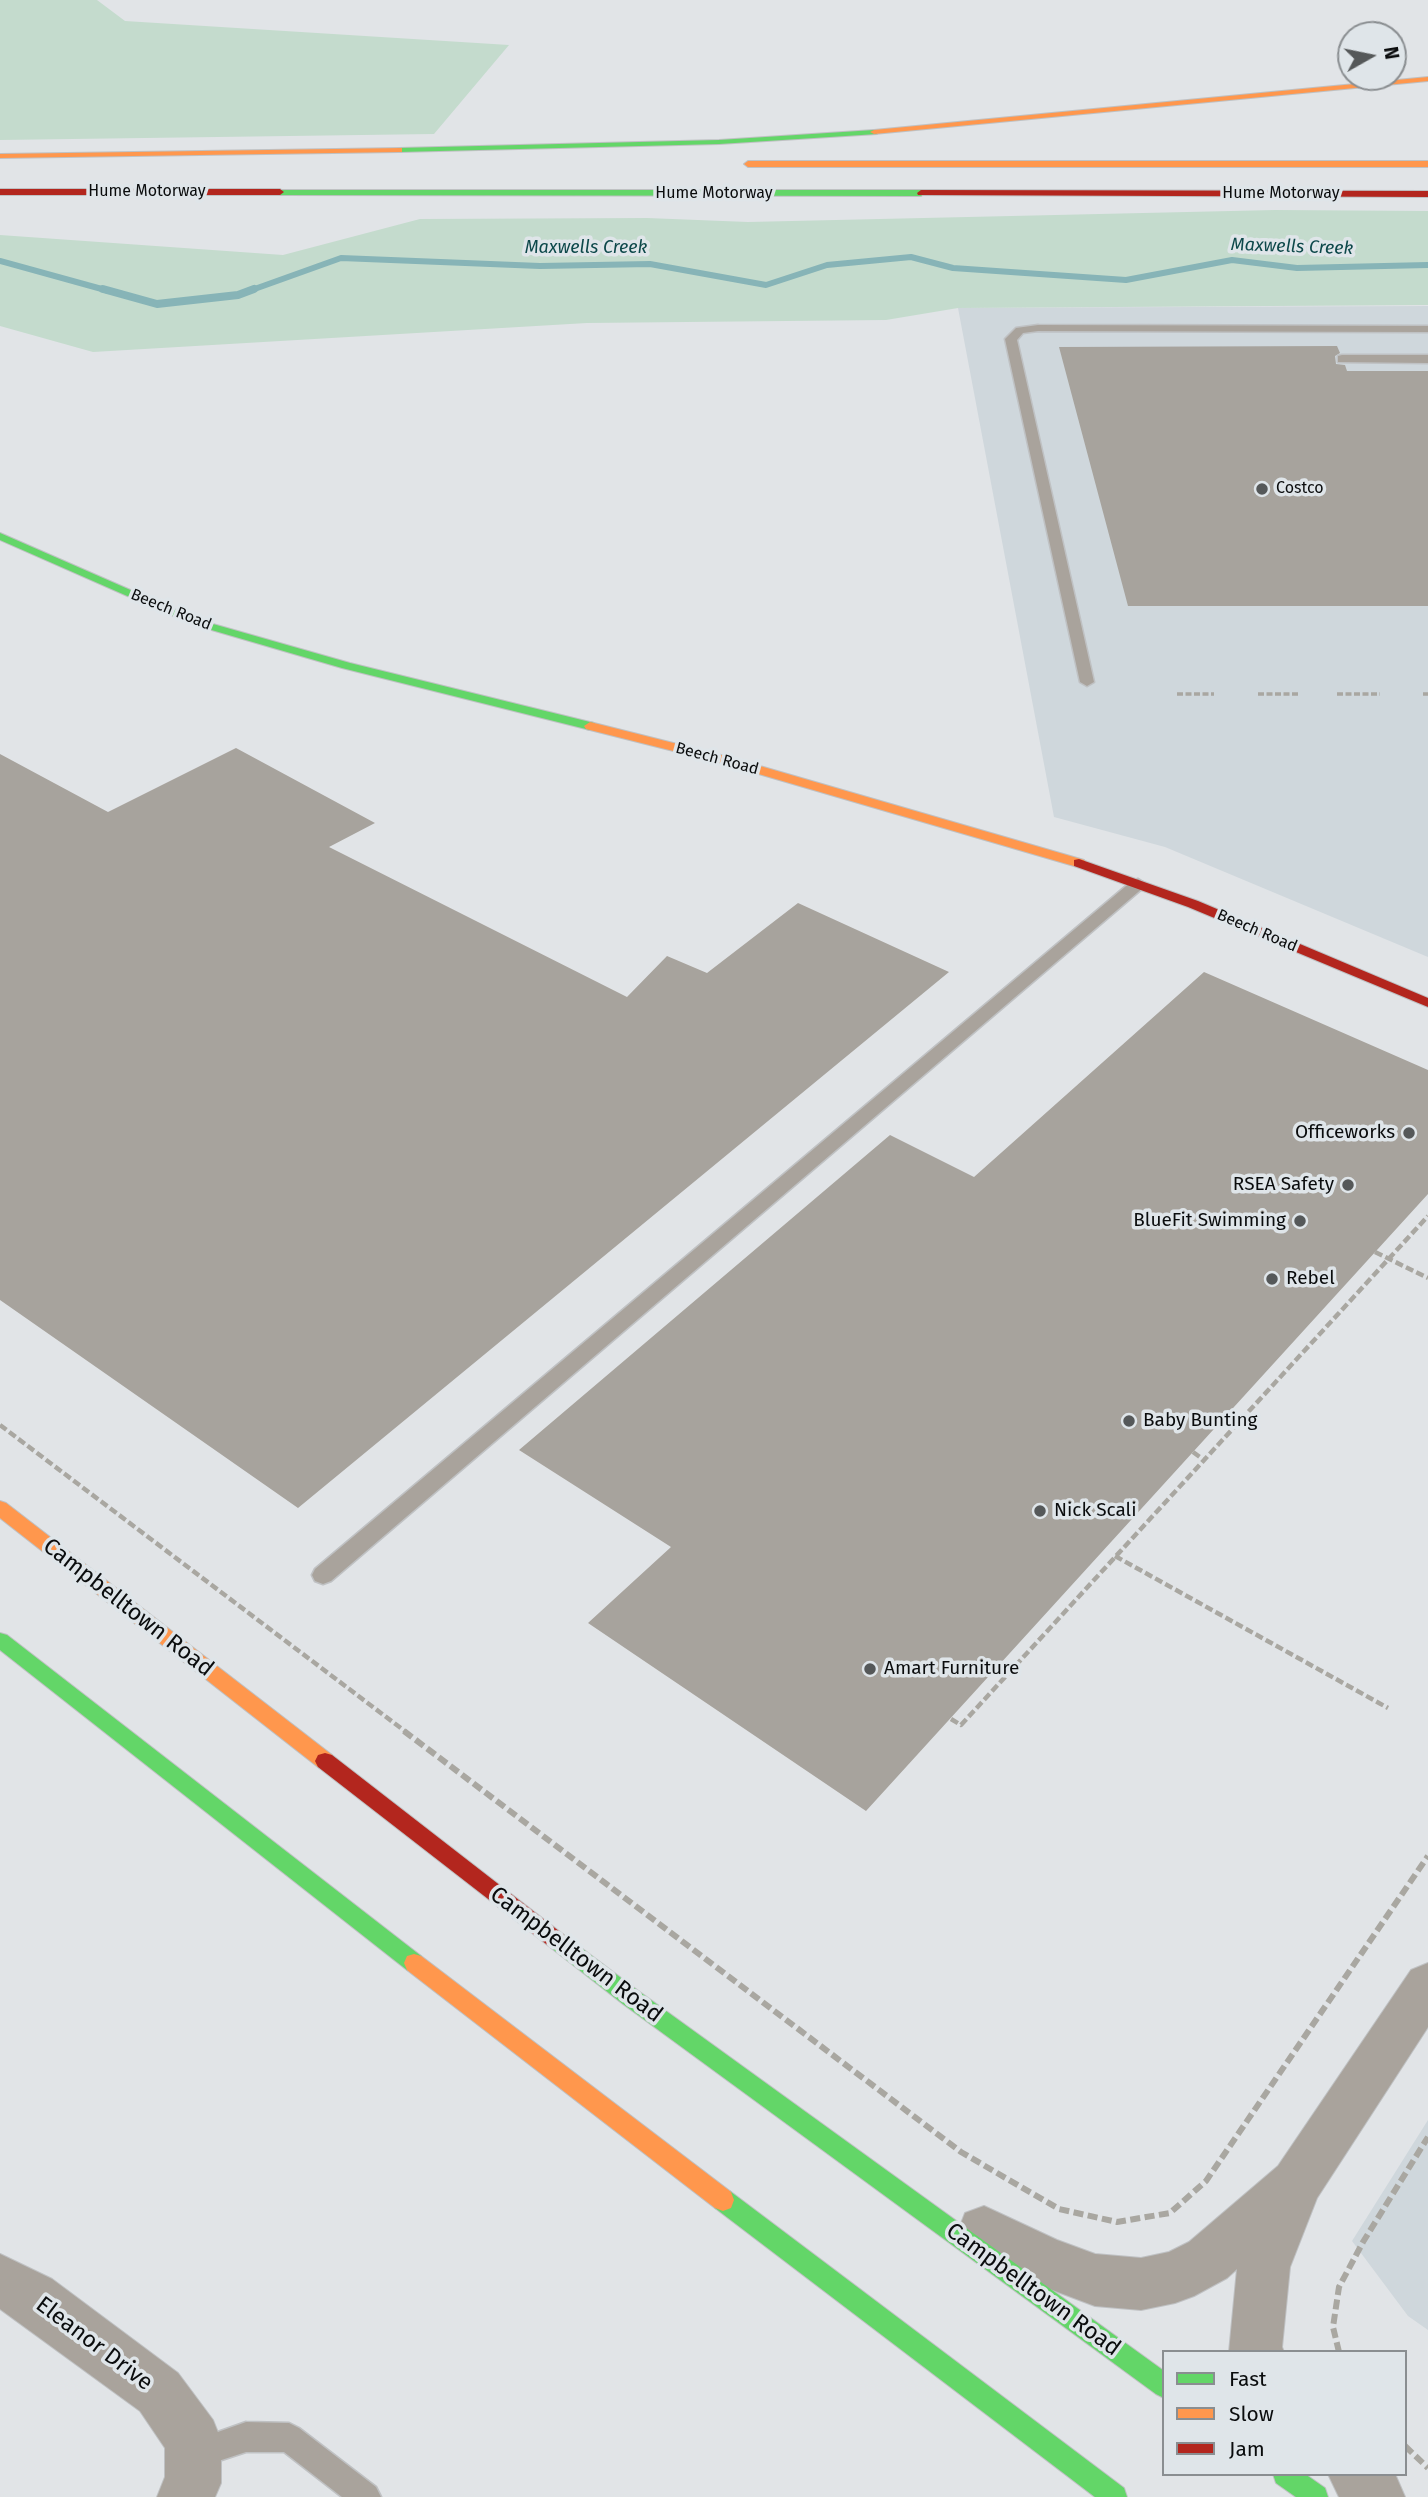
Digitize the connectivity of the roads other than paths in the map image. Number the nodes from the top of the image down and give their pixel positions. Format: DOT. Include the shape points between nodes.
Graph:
graph roads {
  1 [pos="1428,79"];
  2 [pos="0,156"];
  3 [pos="0,163"];
  4 [pos="472,164"];
  5 [pos="729,164"];
  6 [pos="1428,164"];
  7 [pos="0,191"];
  8 [pos="1428,194"];
  9 [pos="1428,328"];
  10 [pos="1342,359"];
  11 [pos="1428,359"];
  12 [pos="0,536"];
  13 [pos="1087,682"];
  14 [pos="1138,884"];
  15 [pos="1428,1003"];
  16 [pos="0,1508"];
  17 [pos="323,1575"];
  18 [pos="0,1640"];
  19 [pos="1428,1984"];
  20 [pos="869,2171"];
  21 [pos="1296,2184"];
  22 [pos="0,2280"];
  23 [pos="1256,2350"];
  24 [pos="1162,2385"];
  25 [pos="189,2476"];
  26 [pos="1288,2476"];
  27 [pos="1358,2476"];
  28 [pos="366,2497"];
  29 [pos="1115,2497"];
  30 [pos="1316,2497"];
  31 [pos="1377,2497"];
  1 -- 2 [label="main road" via="914,129 719,142"];
  3 -- 4 [label="main road, Hume Motorway"];
  5 -- 6 [label="main road, Hume Motorway"];
  7 -- 8 [label="main road, Hume Motorway"];
  9 -- 13 [label="lane" via="1020,330 1011,340"];
  10 -- 11 [label="lane"];
  12 -- 14 [label="main road, Beech Road" via="195,622 346,666 725,760"];
  14 -- 15 [label="main road, Beech Road"];
  14 -- 17 [label="lane"];
  16 -- 20 [label="main road, Campbelltown Road" via="630,1997"];
  18 -- 29 [label="main road" via="557,2075"];
  19 -- 21 [label="street"];
  20 -- 21 [label="street" via="1045,2263 1095,2280 1141,2284 1175,2277 1209,2260"];
  20 -- 24 [label="main road, Campbelltown Road"];
  21 -- 23 [label="street" via="1264,2267"];
  22 -- 25 [label="street, Eleanor Drive" via="33,2298 159,2392 192,2440"];
  25 -- 28 [label="lane" via="246,2437 289,2438"];
  26 -- 30 [label="main road"];
  27 -- 31 [label="street"];
}
